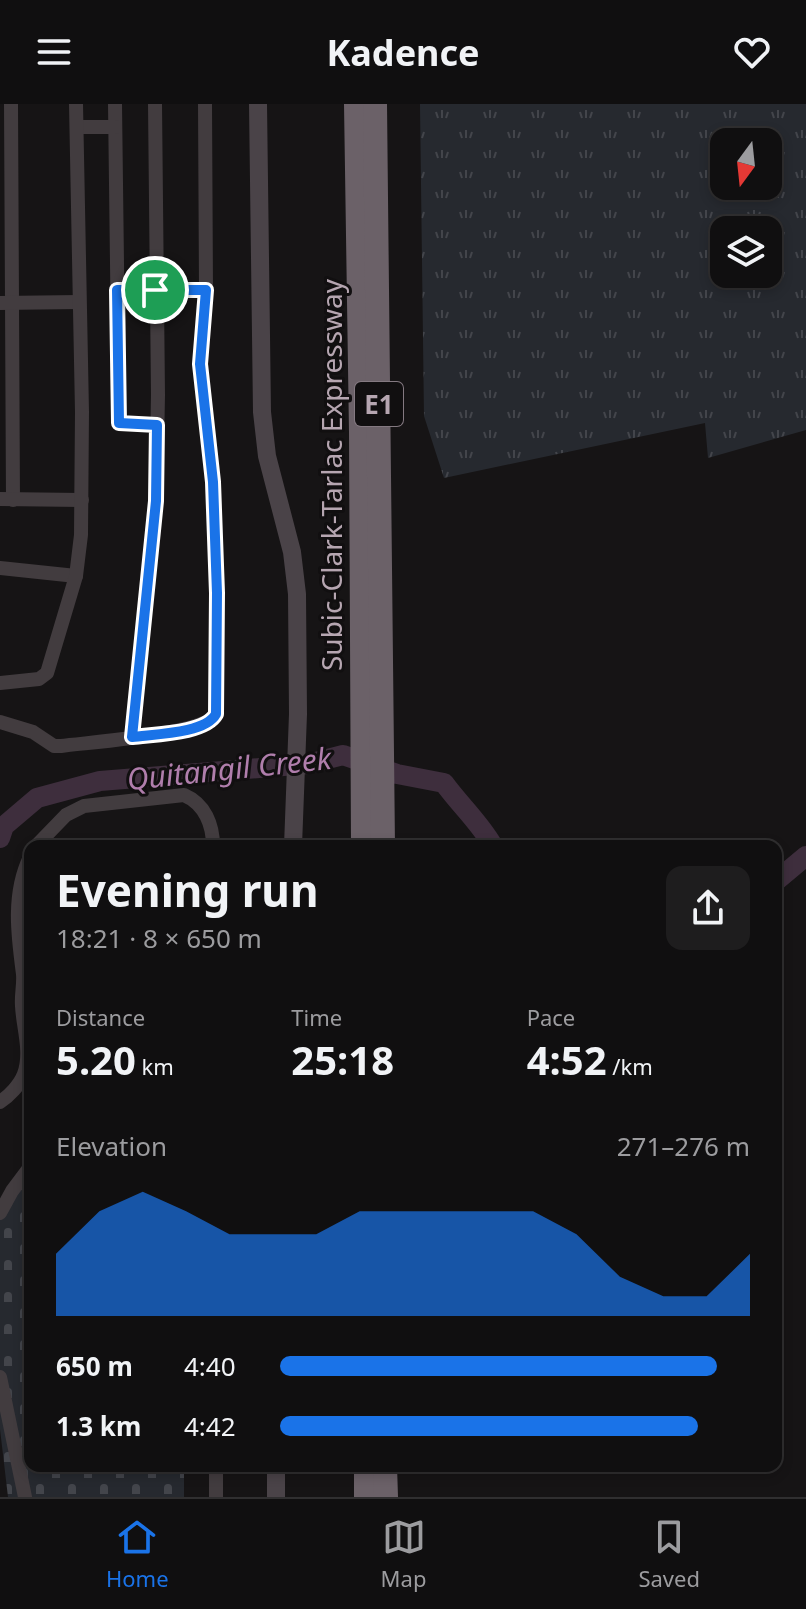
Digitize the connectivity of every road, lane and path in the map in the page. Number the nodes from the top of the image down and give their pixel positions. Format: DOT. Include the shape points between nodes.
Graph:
graph roads {
  1 [pos="11,104"];
  2 [pos="76,104"];
  3 [pos="115,104"];
  4 [pos="155,104"];
  5 [pos="205,104"];
  6 [pos="258,104"];
  7 [pos="356,104"];
  8 [pos="375,104"];
  9 [pos="77,127"];
  10 [pos="115,127"];
  11 [pos="117,290"];
  12 [pos="155,290"];
  13 [pos="206,290"];
  14 [pos="79,302"];
  15 [pos="5,303"];
  16 [pos="157,425"];
  17 [pos="7,500"];
  18 [pos="82,500"];
  19 [pos="0,568"];
  20 [pos="76,576"];
  21 [pos="0,683"];
  22 [pos="372,704"];
  23 [pos="0,722"];
  24 [pos="132,737"];
  25 [pos="42,840"];
  26 [pos="213,840"];
  27 [pos="293,840"];
  28 [pos="373,840"];
  29 [pos="24,878"];
  30 [pos="24,960"];
  31 [pos="24,994"];
  32 [pos="24,1026"];
  33 [pos="24,1078"];
  34 [pos="0,1102"];
  35 [pos="24,1175"];
  36 [pos="0,1213"];
  37 [pos="0,1377"];
  38 [pos="216,1472"];
  39 [pos="276,1472"];
  40 [pos="366,1472"];
  41 [pos="385,1472"];
  42 [pos="25,1497"];
  43 [pos="216,1497"];
  44 [pos="276,1497"];
  45 [pos="366,1497"];
  46 [pos="386,1497"];
  1 -- 15 [label="street"];
  2 -- 9 [label="street"];
  3 -- 10 [label="street"];
  4 -- 12 [label="street"];
  5 -- 13 [label="street"];
  6 -- 27 [label="main road" via="262,412 297,594"];
  7 -- 22 [label="highway, Subic-Clark-Tarlac Expressway / E1"];
  8 -- 22 [label="highway, Subic-Clark-Tarlac Expressway / E1"];
  9 -- 10 [label="street"];
  9 -- 14 [label="street"];
  10 -- 11 [label="street"];
  11 -- 12 [label="street"];
  11 -- 16 [label="street" via="119,423"];
  12 -- 13 [label="street"];
  12 -- 16 [label="street"];
  13 -- 24 [label="street" via="200,364 213,482 216,714 188,730"];
  14 -- 15 [label="street"];
  14 -- 18 [label="street"];
  15 -- 17 [label="street"];
  16 -- 24 [label="street" via="156,501"];
  17 -- 18 [label="street"];
  18 -- 20 [label="street"];
  19 -- 20 [label="street"];
  20 -- 21 [label="street" via="47,673 39,679"];
  22 -- 28 [label="highway, Subic-Clark-Tarlac Expressway / E1"];
  23 -- 24 [label="street" via="33,732 54,746"];
  25 -- 26 [label="street" via="66,815 84,806 184,795 205,812"];
  29 -- 30 [label="street" via="17,924"];
  31 -- 32 [label="street"];
  33 -- 34 [label="street"];
  35 -- 36 [label="street"];
  37 -- 42 [label="street"];
  38 -- 43 [label="street"];
  39 -- 44 [label="main road"];
  40 -- 45 [label="highway"];
  41 -- 46 [label="highway"];
}
